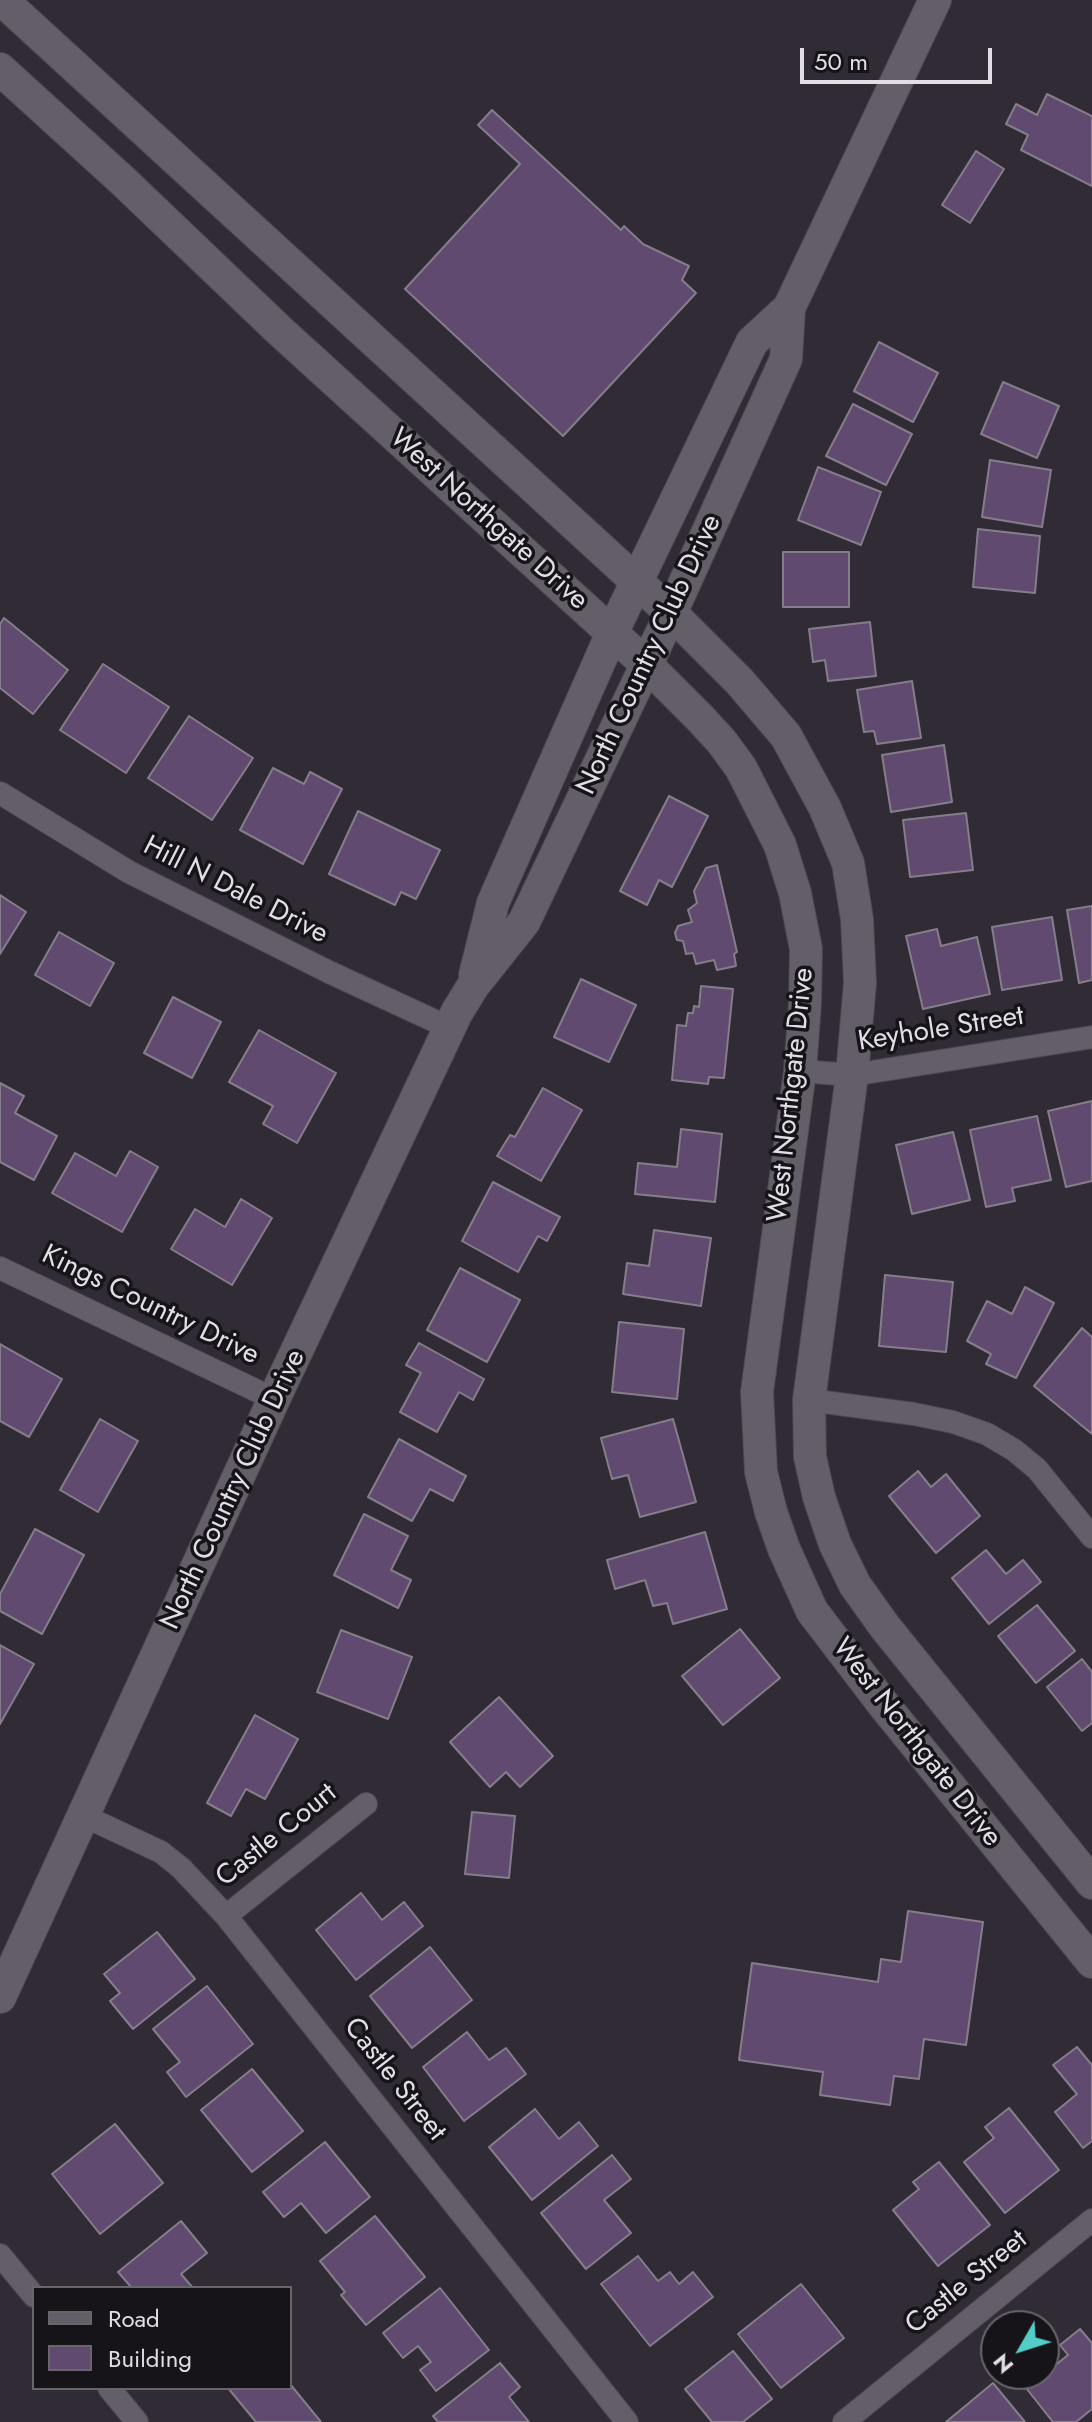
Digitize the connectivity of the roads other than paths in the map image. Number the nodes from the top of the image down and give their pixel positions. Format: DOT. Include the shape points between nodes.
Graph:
graph roads {
  1 [pos="2,0"];
  2 [pos="935,0"];
  3 [pos="0,69"];
  4 [pos="159,144"];
  5 [pos="123,181"];
  6 [pos="789,308"];
  7 [pos="637,582"];
  8 [pos="671,613"];
  9 [pos="612,633"];
  10 [pos="646,664"];
  11 [pos="0,793"];
  12 [pos="473,986"];
  13 [pos="450,1028"];
  14 [pos="1092,1037"];
  15 [pos="800,1071"];
  16 [pos="852,1075"];
  17 [pos="0,1268"];
  18 [pos="274,1399"];
  19 [pos="809,1400"];
  20 [pos="1092,1537"];
  21 [pos="921,1671"];
  22 [pos="883,1704"];
  23 [pos="366,1804"];
  24 [pos="82,1815"];
  25 [pos="1092,1883"];
  26 [pos="226,1916"];
  27 [pos="1092,1962"];
  28 [pos="0,1997"];
  29 [pos="1092,2220"];
  30 [pos="0,2255"];
  31 [pos="32,2294"];
  32 [pos="111,2390"];
  33 [pos="137,2422"];
  34 [pos="627,2422"];
  35 [pos="844,2422"];
  1 -- 4 [label="main road, West Northgate Drive"];
  2 -- 6 [label="main road, North Country Club Drive"];
  3 -- 5 [label="main road, West Northgate Drive"];
  4 -- 5 [label="main road"];
  4 -- 7 [label="main road, West Northgate Drive"];
  5 -- 9 [label="main road, West Northgate Drive"];
  6 -- 7 [label="main road, North Country Club Drive" via="752,342"];
  6 -- 8 [label="main road, North Country Club Drive" via="786,359"];
  7 -- 8 [label="main road, West Northgate Drive"];
  7 -- 9 [label="main road, North Country Club Drive"];
  8 -- 10 [label="main road, North Country Club Drive"];
  8 -- 16 [label="main road, West Northgate Drive" via="786,736 848,863 860,983"];
  9 -- 10 [label="main road, West Northgate Drive"];
  9 -- 12 [label="main road, North Country Club Drive" via="493,903"];
  10 -- 12 [label="main road, North Country Club Drive" via="524,922"];
  10 -- 15 [label="main road, West Northgate Drive" via="722,742 780,845 806,949"];
  11 -- 13 [label="street, Hill N Dale Drive" via="129,872"];
  12 -- 13 [label="main road, North Country Club Drive"];
  13 -- 18 [label="main road, North Country Club Drive"];
  14 -- 16 [label="street, Keyhole Street"];
  15 -- 16 [label="street, Keyhole Street"];
  15 -- 22 [label="main road, West Northgate Drive" via="757,1392 761,1472 784,1549 812,1611"];
  16 -- 19 [label="main road, West Northgate Drive"];
  17 -- 18 [label="street, Kings Country Drive"];
  18 -- 24 [label="main road, North Country Club Drive"];
  19 -- 20 [label="street" via="914,1414 987,1434 1037,1469"];
  19 -- 21 [label="main road, West Northgate Drive" via="810,1457 835,1544 855,1585"];
  21 -- 22 [label="main road"];
  21 -- 25 [label="main road, West Northgate Drive"];
  22 -- 27 [label="main road, West Northgate Drive"];
  23 -- 26 [label="street, Castle Court"];
  24 -- 26 [label="street, Castle Street" via="161,1852"];
  24 -- 28 [label="main road, North Country Club Drive"];
  26 -- 34 [label="street, Castle Street"];
  29 -- 35 [label="street, Castle Street"];
  30 -- 31 [label="street"];
  32 -- 33 [label="street"];
}
